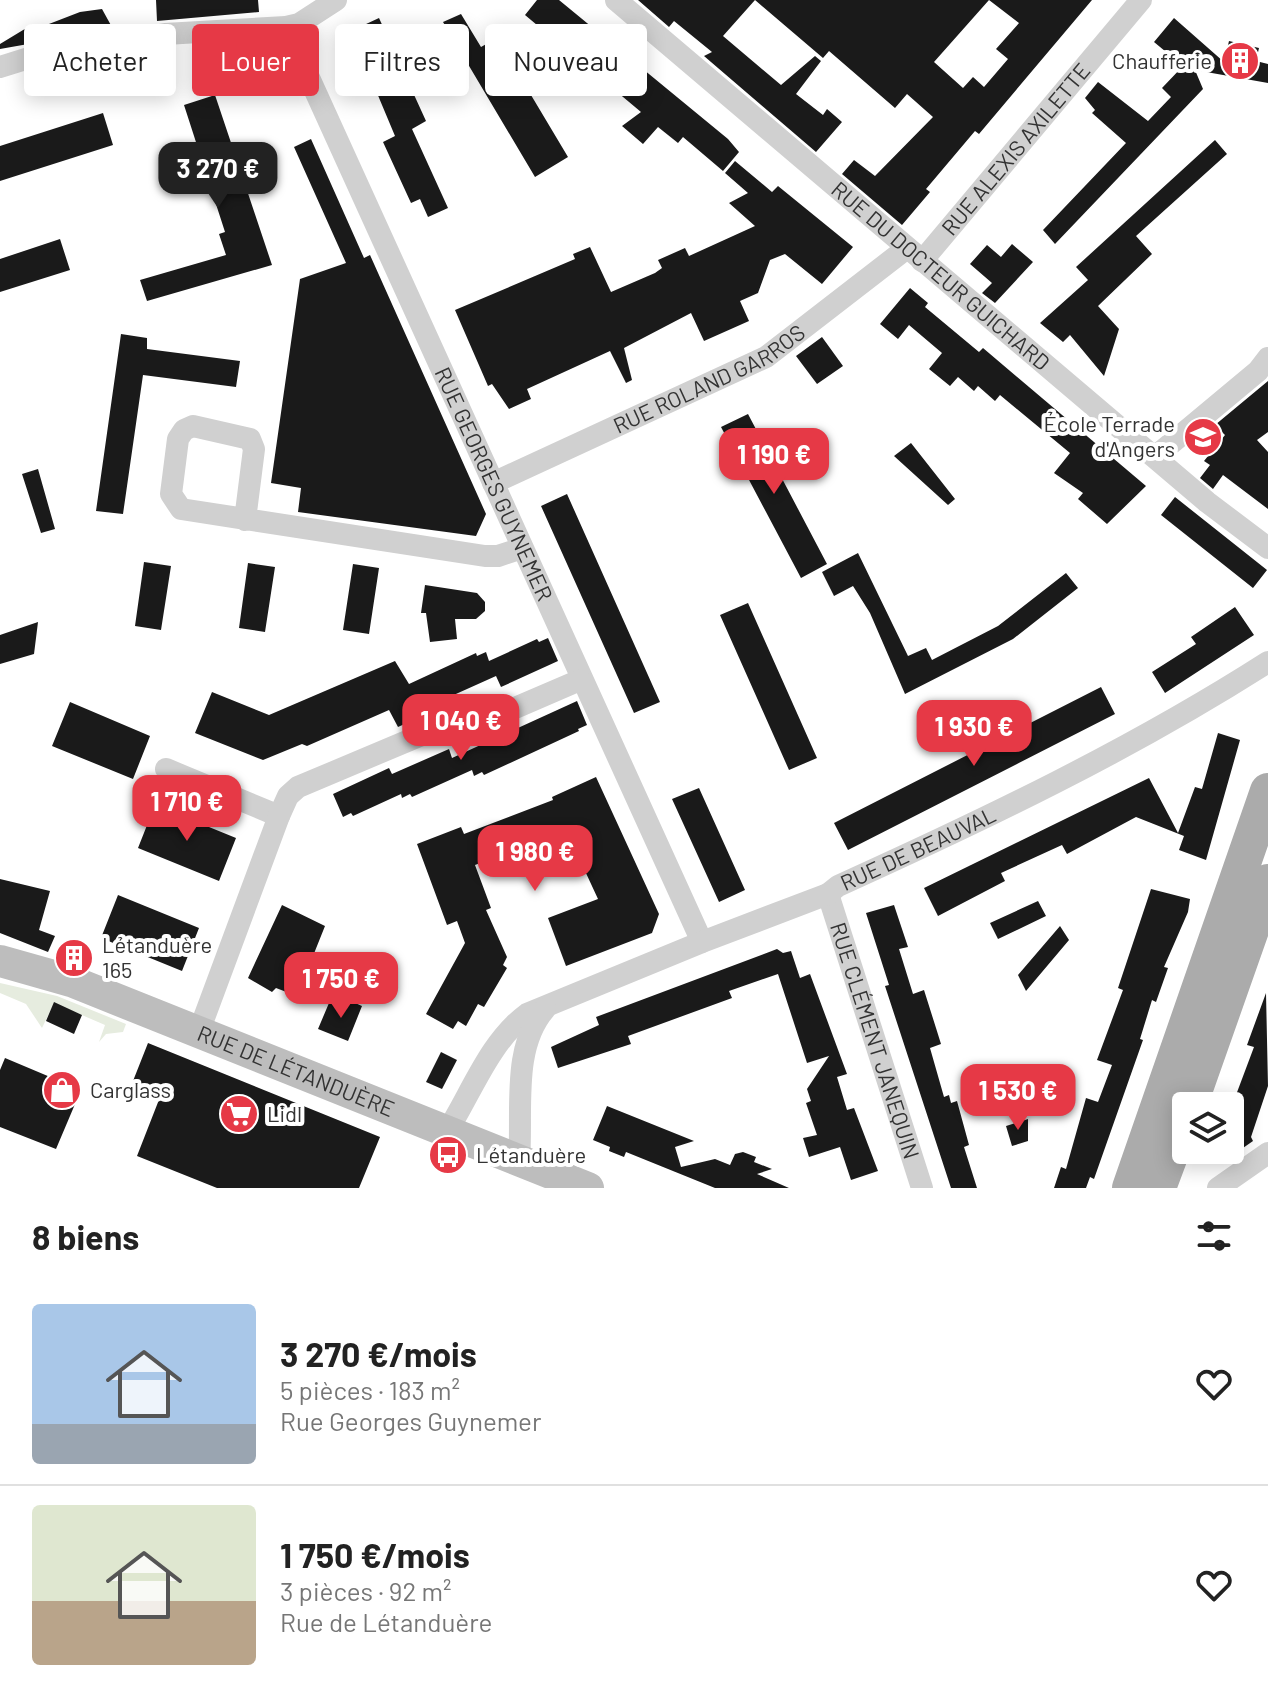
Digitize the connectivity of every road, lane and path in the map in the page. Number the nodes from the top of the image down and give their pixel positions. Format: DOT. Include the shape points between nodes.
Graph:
graph roads {
  1 [pos="336,0"];
  2 [pos="616,0"];
  3 [pos="1141,0"];
  4 [pos="299,24"];
  5 [pos="192,33"];
  6 [pos="0,67"];
  7 [pos="317,96"];
  8 [pos="914,254"];
  9 [pos="1268,358"];
  10 [pos="1156,456"];
  11 [pos="493,483"];
  12 [pos="245,520"];
  13 [pos="522,548"];
  14 [pos="1268,548"];
  15 [pos="1268,662"];
  16 [pos="580,680"];
  17 [pos="166,769"];
  18 [pos="1268,791"];
  19 [pos="279,816"];
  20 [pos="1268,882"];
  21 [pos="828,894"];
  22 [pos="702,942"];
  23 [pos="0,961"];
  24 [pos="551,1002"];
  25 [pos="198,1034"];
  26 [pos="1194,1092"];
  27 [pos="446,1133"];
  28 [pos="1172,1150"];
  29 [pos="1268,1153"];
  30 [pos="519,1161"];
  31 [pos="588,1188"];
  32 [pos="922,1188"];
  33 [pos="1130,1188"];
  34 [pos="1158,1188"];
  35 [pos="1218,1188"];
  1 -- 4 [label="street"];
  2 -- 8 [label="street, RUE DU DOCTEUR GUICHARD"];
  3 -- 8 [label="street, RUE ALEXIS AXILETTE"];
  5 -- 6 [label="street" via="32,57"];
  7 -- 11 [label="street, RUE GEORGES GUYNEMER"];
  8 -- 10 [label="street, RUE DU DOCTEUR GUICHARD"];
  8 -- 11 [label="street, RUE ROLAND GARROS" via="766,357"];
  9 -- 10 [label="street"];
  10 -- 14 [label="street, RUE DU DOCTEUR GUICHARD"];
  11 -- 13 [label="street, RUE GEORGES GUYNEMER"];
  12 -- 12 [label="street" via="254,449 250,439 193,426 184,430 178,439 173,500 186,511"];
  12 -- 13 [label="street" via="485,556"];
  13 -- 16 [label="street, RUE GEORGES GUYNEMER"];
  15 -- 21 [label="street, RUE DE BEAUVAL" via="1070,775"];
  16 -- 19 [label="street" via="501,714 443,726 298,787"];
  16 -- 22 [label="street, RUE GEORGES GUYNEMER"];
  17 -- 19 [label="street"];
  18 -- 33 [label="main road"];
  19 -- 25 [label="street"];
  20 -- 26 [label="main road"];
  21 -- 22 [label="street, RUE DE BEAUVAL"];
  21 -- 32 [label="street, RUE CLÉMENT JANEQUIN"];
  22 -- 24 [label="street, RUE DE BEAUVAL"];
  23 -- 25 [label="street, RUE DE LÉTANDUÈRE" via="71,981"];
  24 -- 27 [label="street, RUE DE BEAUVAL" via="510,1026"];
  24 -- 30 [label="street" via="534,1023 524,1048"];
  25 -- 27 [label="street, RUE DE LÉTANDUÈRE"];
  27 -- 30 [label="street, RUE DE LÉTANDUÈRE"];
  28 -- 34 [label="main road"];
  29 -- 35 [label="street"];
  30 -- 31 [label="street, RUE DE LÉTANDUÈRE"];
}
